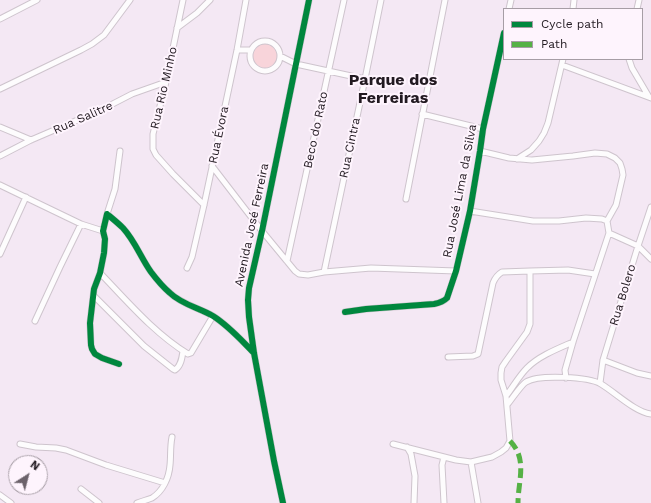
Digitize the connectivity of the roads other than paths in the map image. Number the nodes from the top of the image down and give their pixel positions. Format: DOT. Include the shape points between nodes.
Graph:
graph roads {
  1 [pos="36,0"];
  2 [pos="130,0"];
  3 [pos="183,0"];
  4 [pos="210,0"];
  5 [pos="246,0"];
  6 [pos="310,0"];
  7 [pos="344,0"];
  8 [pos="381,0"];
  9 [pos="445,0"];
  10 [pos="0,19"];
  11 [pos="178,28"];
  12 [pos="503,38"];
  13 [pos="237,50"];
  14 [pos="251,50"];
  15 [pos="280,56"];
  16 [pos="629,60"];
  17 [pos="563,62"];
  18 [pos="296,64"];
  19 [pos="328,71"];
  20 [pos="365,79"];
  21 [pos="166,82"];
  22 [pos="0,89"];
  23 [pos="650,98"];
  24 [pos="422,114"];
  25 [pos="0,127"];
  26 [pos="483,129"];
  27 [pos="31,140"];
  28 [pos="120,151"];
  29 [pos="480,151"];
  30 [pos="0,156"];
  31 [pos="517,159"];
  32 [pos="212,166"];
  33 [pos="0,184"];
  34 [pos="26,197"];
  35 [pos="406,199"];
  36 [pos="204,205"];
  37 [pos="651,207"];
  38 [pos="470,211"];
  39 [pos="107,214"];
  40 [pos="607,221"];
  41 [pos="82,224"];
  42 [pos="103,231"];
  43 [pos="262,231"];
  44 [pos="609,233"];
  45 [pos="638,246"];
  46 [pos="0,254"];
  47 [pos="651,259"];
  48 [pos="287,261"];
  49 [pos="187,268"];
  50 [pos="530,270"];
  51 [pos="456,271"];
  52 [pos="324,272"];
  53 [pos="100,273"];
  54 [pos="595,274"];
  55 [pos="94,296"];
  56 [pos="345,312"];
  57 [pos="213,316"];
  58 [pos="35,321"];
  59 [pos="573,342"];
  60 [pos="183,351"];
  61 [pos="254,353"];
  62 [pos="448,357"];
  63 [pos="603,360"];
  64 [pos="119,364"];
  65 [pos="651,376"];
  66 [pos="566,378"];
  67 [pos="600,383"];
  68 [pos="506,396"];
  69 [pos="507,405"];
  70 [pos="651,414"];
  71 [pos="172,437"];
  72 [pos="20,444"];
  73 [pos="393,444"];
  74 [pos="407,448"];
  75 [pos="444,457"];
  76 [pos="471,462"];
  77 [pos="165,483"];
  78 [pos="81,489"];
  79 [pos="0,495"];
  80 [pos="11,503"];
  81 [pos="99,503"];
  82 [pos="137,503"];
  83 [pos="284,503"];
  84 [pos="414,503"];
  85 [pos="444,503"];
  86 [pos="478,503"];
  1 -- 10 [label="street"];
  2 -- 22 [label="street" via="104,35 92,44"];
  3 -- 11 [label="street, Rua Rio Minho"];
  4 -- 11 [label="street"];
  5 -- 13 [label="street, Rua Évora"];
  6 -- 18 [label="street, Avenida José Ferreira"];
  7 -- 19 [label="street, Beco do Rato"];
  8 -- 20 [label="street, Rua Cintra"];
  9 -- 24 [label="street"];
  11 -- 21 [label="street, Rua Rio Minho"];
  12 -- 26 [label="street, Rua José Lima da Silva"];
  13 -- 14 [label="street"];
  13 -- 32 [label="street, Rua Évora"];
  14 -- 15 [label="street" via="257,43 270,42 277,48"];
  14 -- 15 [label="street" via="252,64 260,70 273,68"];
  15 -- 18 [label="street"];
  16 -- 23 [label="street"];
  17 -- 23 [label="street"];
  17 -- 31 [label="street" via="544,133 531,150"];
  18 -- 19 [label="street"];
  18 -- 43 [label="street, Avenida José Ferreira"];
  19 -- 20 [label="street"];
  19 -- 48 [label="street, Beco do Rato"];
  20 -- 52 [label="street, Rua Cintra"];
  21 -- 27 [label="street, Rua Salitre" via="132,94"];
  21 -- 36 [label="street, Rua Rio Minho" via="153,134 153,149 173,174"];
  24 -- 26 [label="street"];
  24 -- 35 [label="street"];
  25 -- 27 [label="street"];
  26 -- 29 [label="street, Rua José Lima da Silva"];
  27 -- 30 [label="street, Rua Salitre"];
  28 -- 39 [label="street" via="115,189"];
  29 -- 31 [label="street"];
  29 -- 38 [label="street, Rua José Lima da Silva"];
  31 -- 40 [label="street" via="595,154 607,154 614,158 620,163 623,175 616,205"];
  32 -- 36 [label="street, Rua Évora"];
  32 -- 43 [label="street"];
  33 -- 34 [label="street"];
  34 -- 41 [label="street"];
  34 -- 46 [label="street"];
  36 -- 49 [label="street, Rua Évora"];
  37 -- 45 [label="street, Rua Bolero"];
  38 -- 40 [label="street" via="533,221 586,218"];
  38 -- 51 [label="street, Rua José Lima da Silva"];
  39 -- 42 [label="street"];
  39 -- 57 [label="street" via="124,230 162,286 183,302"];
  40 -- 44 [label="street"];
  41 -- 42 [label="street"];
  41 -- 58 [label="street"];
  42 -- 53 [label="street" via="105,246"];
  43 -- 48 [label="street"];
  43 -- 61 [label="street, Avenida José Ferreira" via="248,300"];
  44 -- 45 [label="street"];
  44 -- 54 [label="street"];
  45 -- 47 [label="street"];
  45 -- 63 [label="street, Rua Bolero"];
  48 -- 52 [label="street" via="299,274"];
  50 -- 54 [label="street" via="568,270"];
  50 -- 62 [label="street" via="498,274 493,283 478,354"];
  50 -- 68 [label="street" via="530,324 522,341 502,366 500,373"];
  51 -- 52 [label="street" via="371,268"];
  51 -- 56 [label="street, Rua José Lima da Silva" via="447,298 440,303"];
  53 -- 55 [label="street"];
  53 -- 60 [label="street" via="147,322"];
  54 -- 59 [label="street"];
  55 -- 60 [label="street" via="144,346 175,370"];
  55 -- 64 [label="street" via="90,345 95,354"];
  57 -- 60 [label="street" via="191,353"];
  57 -- 61 [label="street" via="228,326"];
  59 -- 66 [label="street" via="565,370"];
  59 -- 68 [label="street" via="527,368"];
  61 -- 83 [label="street, Avenida José Ferreira"];
  63 -- 65 [label="street"];
  63 -- 67 [label="street, Rua Bolero"];
  66 -- 67 [label="street"];
  66 -- 69 [label="street" via="531,379 525,382"];
  67 -- 70 [label="street" via="636,408"];
  68 -- 69 [label="street"];
  69 -- 76 [label="street" via="510,441 506,448 492,456"];
  71 -- 77 [label="street" via="170,468"];
  72 -- 77 [label="street" via="66,450"];
  73 -- 74 [label="street"];
  74 -- 75 [label="street"];
  74 -- 84 [label="street" via="415,476"];
  75 -- 76 [label="street"];
  75 -- 85 [label="street"];
  76 -- 86 [label="street"];
  77 -- 82 [label="street" via="155,496"];
  78 -- 81 [label="street"];
  79 -- 80 [label="street"];
}
